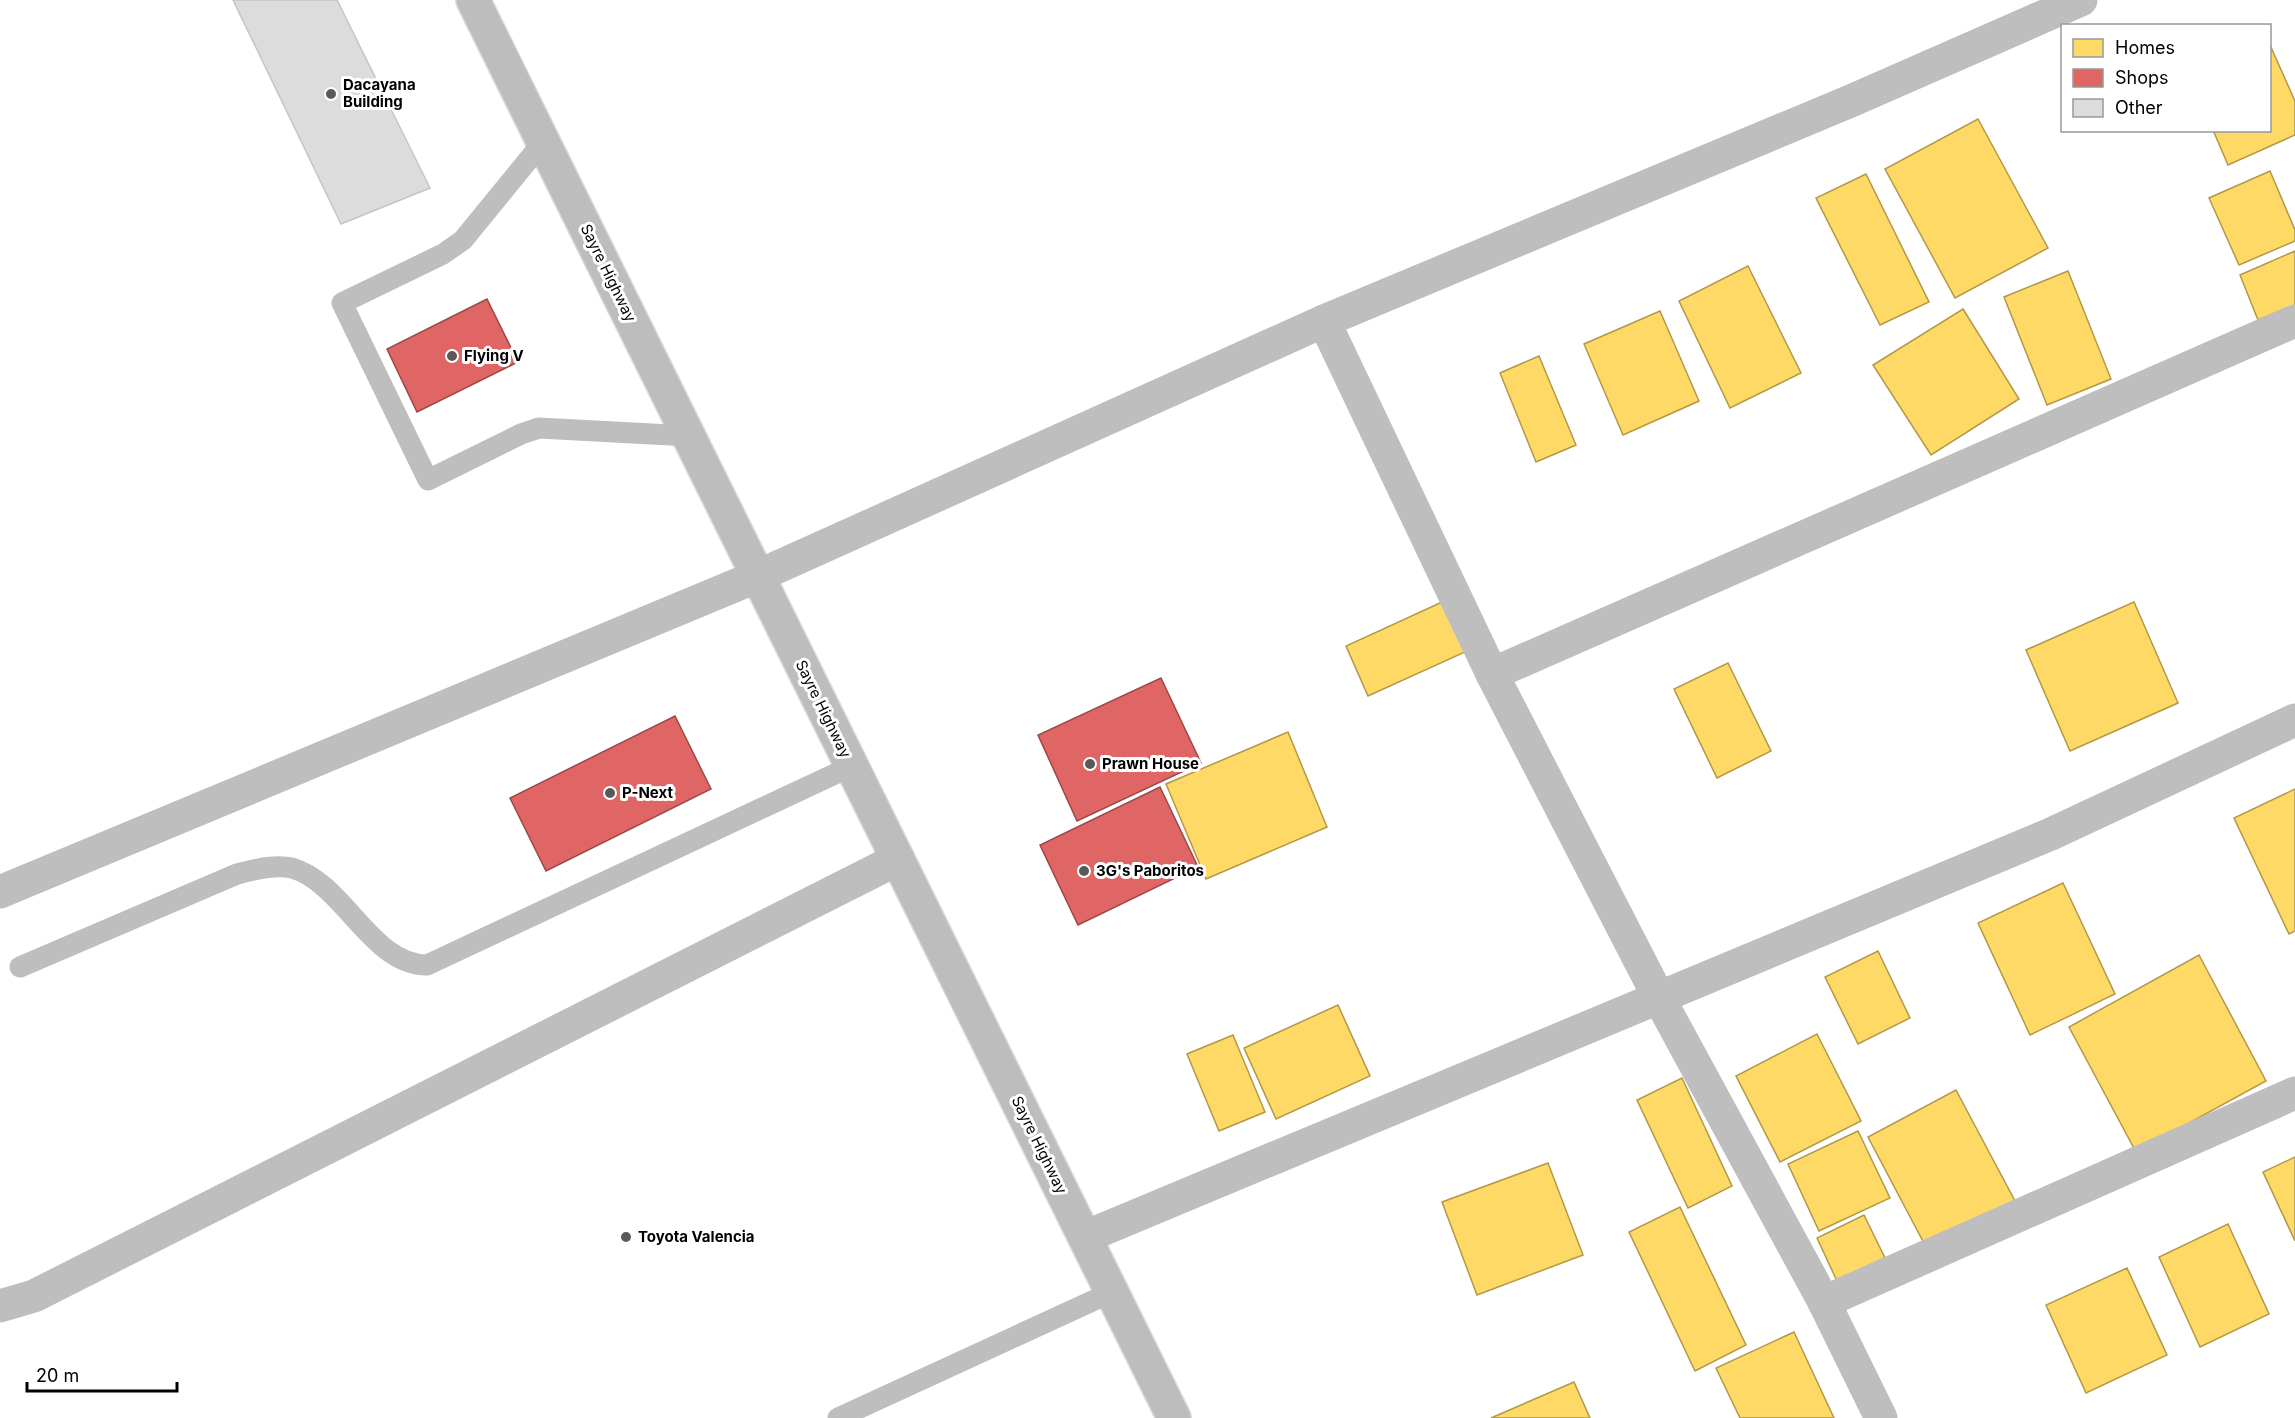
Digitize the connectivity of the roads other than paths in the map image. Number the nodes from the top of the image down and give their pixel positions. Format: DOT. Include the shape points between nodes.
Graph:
graph roads {
  1 [pos="473,0"];
  2 [pos="2081,0"];
  3 [pos="543,142"];
  4 [pos="1324,321"];
  5 [pos="2295,321"];
  6 [pos="689,436"];
  7 [pos="758,576"];
  8 [pos="1492,674"];
  9 [pos="2295,720"];
  10 [pos="852,766"];
  11 [pos="898,859"];
  12 [pos="0,892"];
  13 [pos="20,967"];
  14 [pos="1659,998"];
  15 [pos="2295,1093"];
  16 [pos="1085,1237"];
  17 [pos="1112,1292"];
  18 [pos="1824,1302"];
  19 [pos="0,1306"];
  20 [pos="838,1418"];
  21 [pos="1174,1418"];
  22 [pos="1881,1418"];
  1 -- 3 [label="highway, Sayre Highway"];
  2 -- 4 [label="street" via="1831,110"];
  3 -- 6 [label="highway, Sayre Highway"];
  3 -- 6 [label="lane" via="463,240 443,254 342,303 428,480 539,428"];
  4 -- 7 [label="street"];
  4 -- 8 [label="street"];
  5 -- 8 [label="street"];
  6 -- 7 [label="highway, Sayre Highway"];
  7 -- 10 [label="highway, Sayre Highway"];
  7 -- 12 [label="street"];
  8 -- 14 [label="street"];
  9 -- 14 [label="street" via="2050,834"];
  10 -- 11 [label="highway, Sayre Highway"];
  10 -- 13 [label="lane" via="427,965 411,965 393,955 312,878 291,868 265,867 237,874"];
  11 -- 16 [label="highway, Sayre Highway"];
  11 -- 19 [label="street" via="34,1296"];
  14 -- 16 [label="street"];
  14 -- 18 [label="street"];
  15 -- 18 [label="street"];
  16 -- 17 [label="highway, Sayre Highway"];
  17 -- 20 [label="lane"];
  17 -- 21 [label="highway, Sayre Highway"];
  18 -- 22 [label="street"];
}
